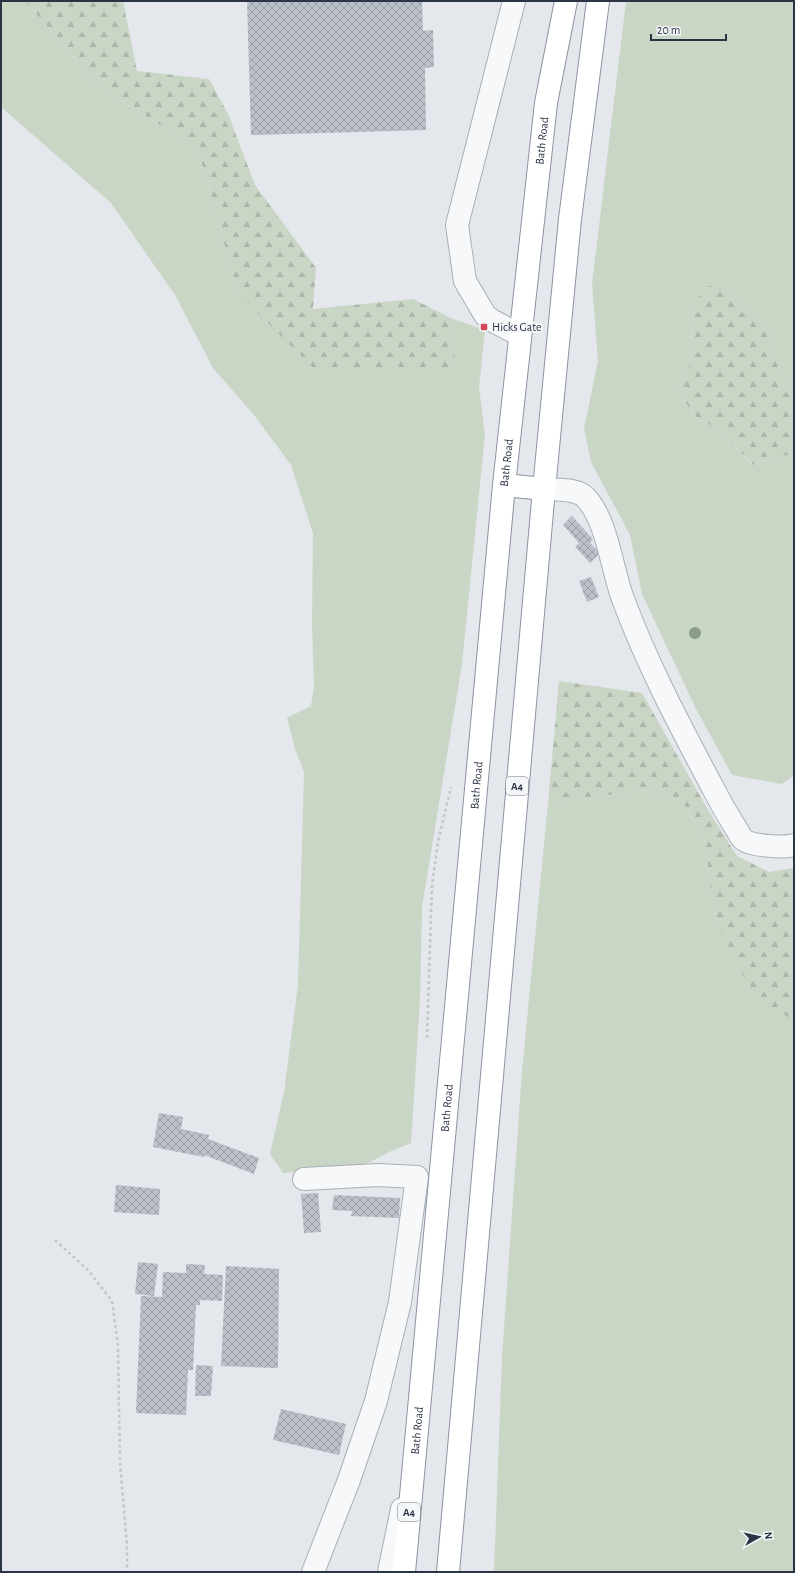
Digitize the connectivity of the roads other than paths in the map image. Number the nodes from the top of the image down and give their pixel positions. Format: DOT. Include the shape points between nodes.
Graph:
graph roads {
  1 [pos="514,1"];
  2 [pos="566,1"];
  3 [pos="598,1"];
  4 [pos="520,336"];
  5 [pos="504,485"];
  6 [pos="544,489"];
  7 [pos="794,845"];
  8 [pos="304,1179"];
  9 [pos="414,1452"];
  10 [pos="313,1572"];
  11 [pos="389,1572"];
  12 [pos="404,1572"];
  13 [pos="448,1572"];
  1 -- 4 [label="street" via="457,225 465,281 489,318"];
  2 -- 4 [label="highway, Bath Road / A4" via="546,103"];
  3 -- 6 [label="highway, A4" via="570,219"];
  4 -- 5 [label="highway, Bath Road / A4"];
  5 -- 6 [label="highway"];
  5 -- 9 [label="highway, Bath Road / A4"];
  6 -- 7 [label="street" via="574,492 584,497 594,511 602,528 623,598 647,656 728,817 744,840 762,846"];
  6 -- 13 [label="highway, A4"];
  8 -- 10 [label="street" via="378,1175 417,1177 400,1302 376,1401"];
  9 -- 11 [label="street"];
  9 -- 12 [label="highway, Bath Road / A4"];
}
